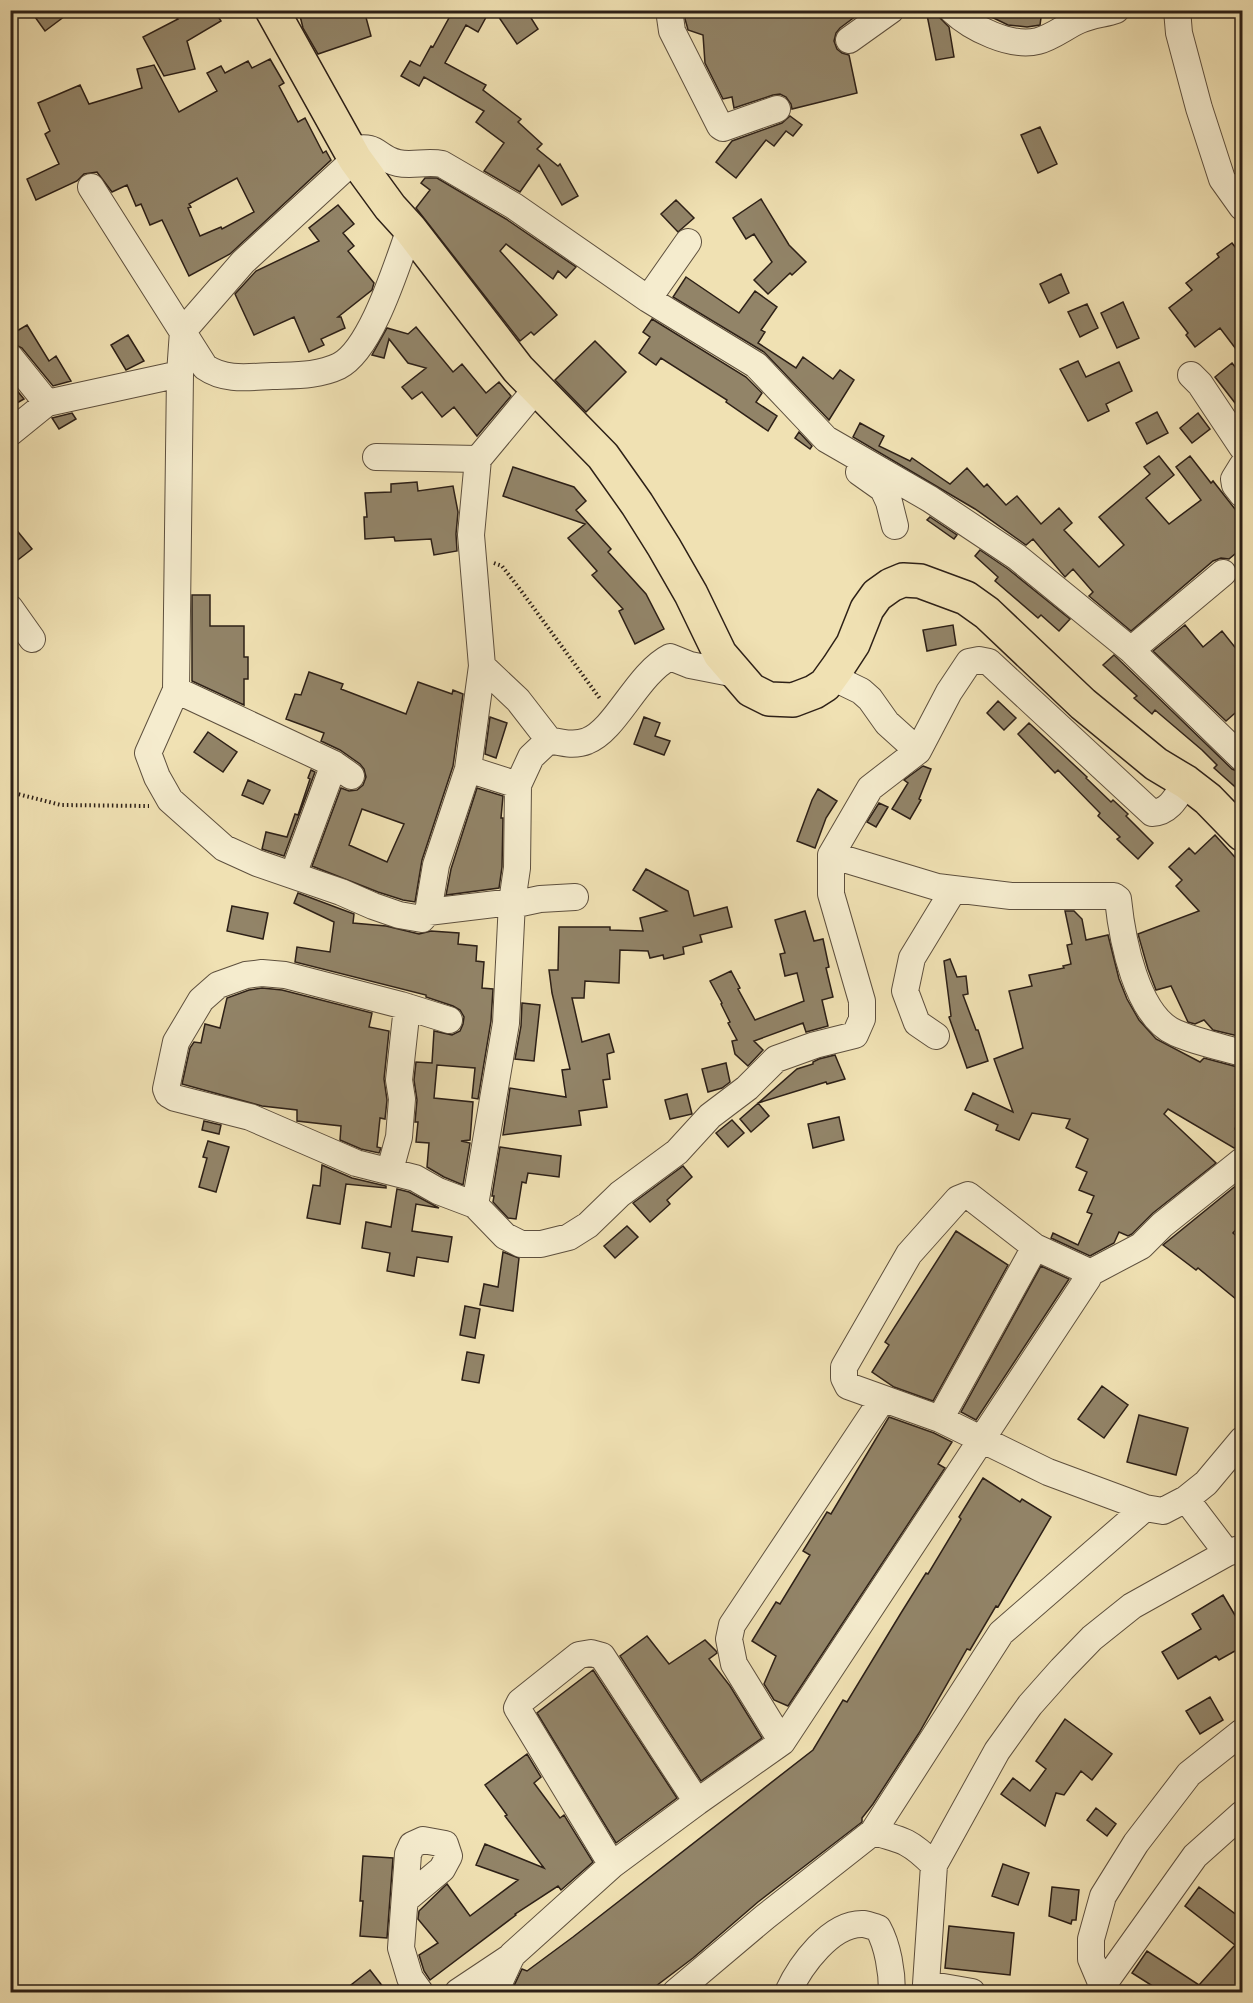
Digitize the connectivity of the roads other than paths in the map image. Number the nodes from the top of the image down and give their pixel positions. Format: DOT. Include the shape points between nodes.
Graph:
graph roads {
  1 [pos="272,10"];
  2 [pos="669,10"];
  3 [pos="891,10"];
  4 [pos="952,10"];
  5 [pos="1116,10"];
  6 [pos="1177,10"];
  7 [pos="849,40"];
  8 [pos="777,109"];
  9 [pos="352,155"];
  10 [pos="91,187"];
  11 [pos="1242,207"];
  12 [pos="410,229"];
  13 [pos="688,242"];
  14 [pos="648,299"];
  15 [pos="183,331"];
  16 [pos="10,357"];
  17 [pos="180,374"];
  18 [pos="1191,375"];
  19 [pos="537,388"];
  20 [pos="47,403"];
  21 [pos="10,433"];
  22 [pos="826,439"];
  23 [pos="1242,447"];
  24 [pos="376,457"];
  25 [pos="478,459"];
  26 [pos="1242,466"];
  27 [pos="1242,494"];
  28 [pos="895,526"];
  29 [pos="1223,573"];
  30 [pos="10,608"];
  31 [pos="32,639"];
  32 [pos="1131,650"];
  33 [pos="482,666"];
  34 [pos="736,674"];
  35 [pos="830,676"];
  36 [pos="176,690"];
  37 [pos="549,740"];
  38 [pos="918,751"];
  39 [pos="1242,758"];
  40 [pos="468,769"];
  41 [pos="1186,782"];
  42 [pos="518,785"];
  43 [pos="1242,834"];
  44 [pos="831,855"];
  45 [pos="293,875"];
  46 [pos="954,889"];
  47 [pos="575,897"];
  48 [pos="512,904"];
  49 [pos="428,912"];
  50 [pos="407,1007"];
  51 [pos="449,1020"];
  52 [pos="936,1036"];
  53 [pos="1242,1053"];
  54 [pos="1242,1161"];
  55 [pos="390,1170"];
  56 [pos="475,1205"];
  57 [pos="1035,1247"];
  58 [pos="1088,1274"];
  59 [pos="882,1400"];
  60 [pos="940,1419"];
  61 [pos="1242,1440"];
  62 [pos="982,1441"];
  63 [pos="1186,1499"];
  64 [pos="1145,1508"];
  65 [pos="1235,1551"];
  66 [pos="1242,1732"];
  67 [pos="782,1742"];
  68 [pos="697,1802"];
  69 [pos="1242,1814"];
  70 [pos="873,1832"];
  71 [pos="612,1865"];
  72 [pos="934,1865"];
  73 [pos="405,1900"];
  74 [pos="512,1955"];
  75 [pos="925,1988"];
  76 [pos="1100,1989"];
  77 [pos="420,1992"];
  78 [pos="458,1992"];
  79 [pos="495,1992"];
  80 [pos="676,1992"];
  81 [pos="788,1992"];
  82 [pos="892,1992"];
  83 [pos="972,1992"];
  1 -- 9 [label="highway"];
  2 -- 8 [label="street" via="672,31 720,126"];
  3 -- 7 [label="street"];
  4 -- 5 [label="street" via="981,29 1008,41 1025,43"];
  6 -- 11 [label="street" via="1179,33 1222,179"];
  9 -- 12 [label="highway"];
  9 -- 14 [label="street" via="366,147 399,163 442,164 514,206"];
  9 -- 15 [label="street" via="243,262"];
  10 -- 15 [label="street"];
  12 -- 15 [label="street" via="376,319 353,356 341,365 307,375 216,374 205,367"];
  12 -- 19 [label="highway" via="505,353"];
  13 -- 14 [label="street"];
  14 -- 22 [label="street" via="756,365"];
  15 -- 17 [label="street"];
  16 -- 20 [label="street"];
  17 -- 20 [label="street"];
  17 -- 36 [label="street"];
  18 -- 23 [label="street"];
  19 -- 25 [label="street"];
  19 -- 34 [label="highway" via="603,456 637,504 691,594 720,654"];
  20 -- 21 [label="street"];
  22 -- 28 [label="street" via="833,450 883,489"];
  22 -- 32 [label="street" via="930,499 1017,556"];
  24 -- 25 [label="street"];
  25 -- 33 [label="street" via="471,535"];
  26 -- 27 [label="street" via="1234,478"];
  29 -- 32 [label="street"];
  30 -- 31 [label="street"];
  32 -- 39 [label="street"];
  33 -- 37 [label="street" via="518,700"];
  33 -- 40 [label="street"];
  34 -- 35 [label="highway" via="751,690 769,699 786,700 814,692"];
  34 -- 37 [label="street" via="670,657 650,672 612,719 588,741 573,744"];
  35 -- 38 [label="street" via="861,691 887,723"];
  35 -- 41 [label="highway" via="853,644 867,609 878,595 903,580 920,581 966,598 987,613 1083,704 1156,764"];
  36 -- 45 [label="street" via="148,753 170,800 224,848"];
  36 -- 45 [label="street" via="342,770"];
  37 -- 42 [label="street" via="531,757"];
  38 -- 41 [label="street" via="963,670 969,662 979,660 989,662 1152,813 1169,808"];
  38 -- 44 [label="street" via="870,788"];
  40 -- 42 [label="street"];
  40 -- 49 [label="street" via="436,865"];
  41 -- 43 [label="highway"];
  42 -- 48 [label="street" via="517,868"];
  44 -- 46 [label="street"];
  44 -- 56 [label="street" via="831,894 862,1001 862,1019 855,1035 776,1059 710,1116 676,1152 569,1237 542,1244 521,1244 505,1236"];
  45 -- 49 [label="street" via="399,915 422,919"];
  46 -- 52 [label="street" via="912,958 905,991 917,1023"];
  46 -- 53 [label="street" via="1011,896 1114,896 1118,899 1121,926 1140,993 1153,1012 1175,1033"];
  47 -- 48 [label="street"];
  48 -- 49 [label="street"];
  48 -- 56 [label="street" via="506,1023"];
  50 -- 51 [label="street"];
  50 -- 55 [label="street" via="399,1080 399,1137"];
  50 -- 55 [label="street" via="285,975 262,973 234,979 218,985 201,1000 176,1042 165,1084 168,1094 175,1098 250,1118 356,1163"];
  54 -- 58 [label="street" via="1162,1225 1142,1246"];
  55 -- 56 [label="street"];
  57 -- 58 [label="street"];
  57 -- 59 [label="street" via="968,1195 958,1199 909,1254 844,1367 848,1386"];
  57 -- 60 [label="street"];
  58 -- 62 [label="street"];
  59 -- 60 [label="street"];
  59 -- 67 [label="street" via="732,1625 729,1639 734,1664"];
  60 -- 62 [label="street"];
  61 -- 63 [label="street" via="1206,1484"];
  62 -- 64 [label="street" via="1048,1472"];
  62 -- 67 [label="street"];
  63 -- 64 [label="street" via="1163,1511"];
  63 -- 65 [label="street"];
  64 -- 70 [label="street" via="1001,1633"];
  65 -- 72 [label="street" via="1132,1606 1062,1669 997,1751"];
  66 -- 76 [label="street" via="1189,1774 1136,1843 1103,1896 1091,1939 1091,1959"];
  67 -- 68 [label="street"];
  68 -- 71 [label="street"];
  68 -- 71 [label="street" via="602,1656 579,1655 520,1702 518,1708"];
  69 -- 76 [label="street" via="1195,1856"];
  70 -- 72 [label="street" via="903,1839"];
  70 -- 80 [label="street"];
  71 -- 74 [label="street"];
  72 -- 75 [label="street"];
  73 -- 77 [label="street" via="401,1948 410,1978"];
  74 -- 78 [label="street"];
  74 -- 79 [label="street"];
  75 -- 83 [label="street"];
  81 -- 82 [label="street" via="818,1946 846,1928 864,1924 878,1928 883,1936"];
}
